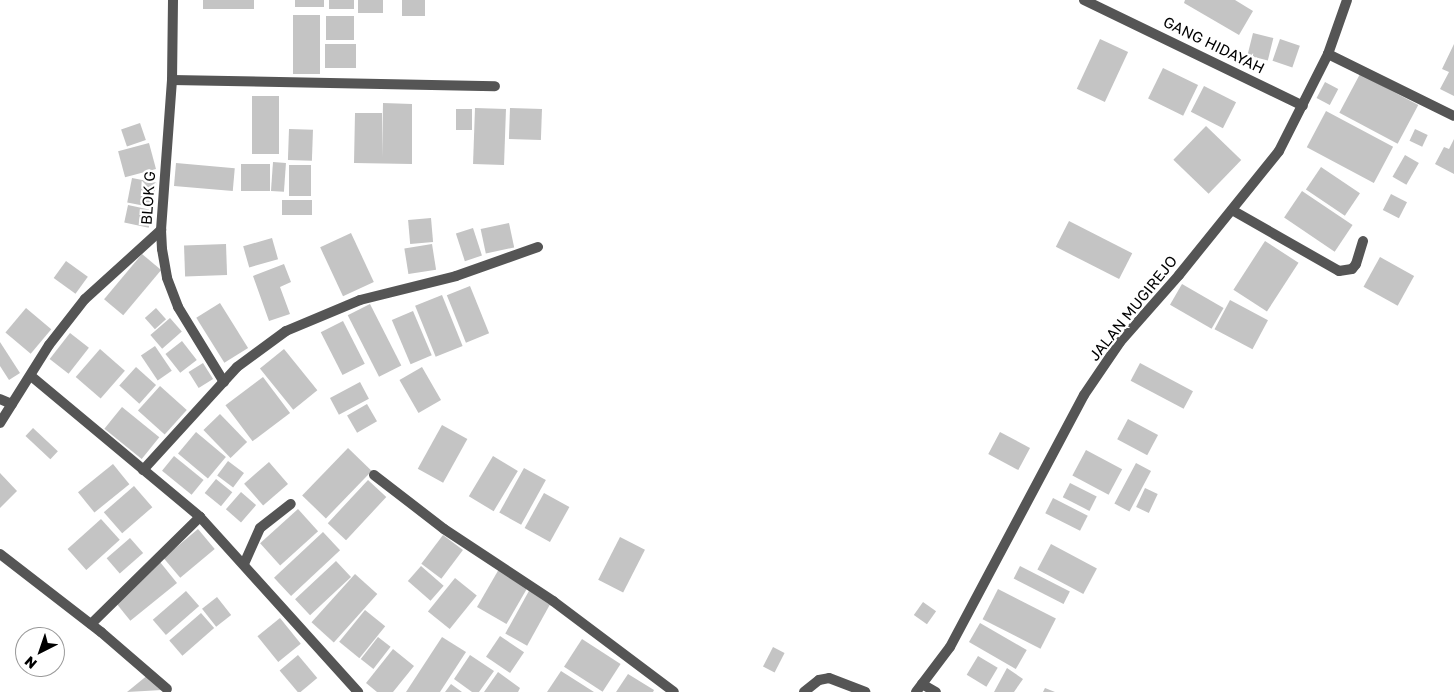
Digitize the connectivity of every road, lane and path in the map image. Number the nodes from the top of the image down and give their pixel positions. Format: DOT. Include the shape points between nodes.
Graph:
graph roads {
  1 [pos="173,0"];
  2 [pos="1084,0"];
  3 [pos="1347,0"];
  4 [pos="1328,54"];
  5 [pos="172,80"];
  6 [pos="494,86"];
  7 [pos="1303,106"];
  8 [pos="1454,116"];
  9 [pos="1232,210"];
  10 [pos="161,230"];
  11 [pos="1364,241"];
  12 [pos="538,246"];
  13 [pos="31,376"];
  14 [pos="224,382"];
  15 [pos="0,400"];
  16 [pos="12,404"];
  17 [pos="0,423"];
  18 [pos="143,470"];
  19 [pos="374,475"];
  20 [pos="291,504"];
  21 [pos="200,516"];
  22 [pos="0,554"];
  23 [pos="244,564"];
  24 [pos="91,624"];
  25 [pos="919,688"];
  26 [pos="167,689"];
  27 [pos="358,692"];
  28 [pos="674,692"];
  29 [pos="804,692"];
  30 [pos="865,692"];
  31 [pos="936,692"];
  1 -- 5 [label="street, BLOK G"];
  2 -- 7 [label="street, GANG HIDAYAH"];
  3 -- 4 [label="street, JALAN MUGIREJO"];
  4 -- 7 [label="street, JALAN MUGIREJO"];
  4 -- 8 [label="street"];
  5 -- 6 [label="street"];
  5 -- 10 [label="street, BLOK G"];
  7 -- 9 [label="street, JALAN MUGIREJO" via="1279,151"];
  9 -- 11 [label="street" via="1339,271 1352,269"];
  9 -- 25 [label="street, JALAN MUGIREJO" via="1120,342 1084,395 955,639"];
  10 -- 13 [label="street" via="85,299"];
  10 -- 14 [label="street, BLOK G" via="167,278 178,306"];
  12 -- 14 [label="street" via="456,276 360,300 286,331 237,367"];
  13 -- 16 [label="street"];
  13 -- 18 [label="street"];
  14 -- 18 [label="street"];
  15 -- 16 [label="street"];
  16 -- 17 [label="street"];
  18 -- 21 [label="street"];
  19 -- 28 [label="street" via="444,529 553,601"];
  20 -- 23 [label="street" via="260,528"];
  21 -- 23 [label="street"];
  21 -- 24 [label="street"];
  22 -- 24 [label="street"];
  23 -- 27 [label="street"];
  24 -- 26 [label="street"];
  25 -- 31 [label="street"];
  29 -- 30 [label="street" via="820,680 829,678"];
}
